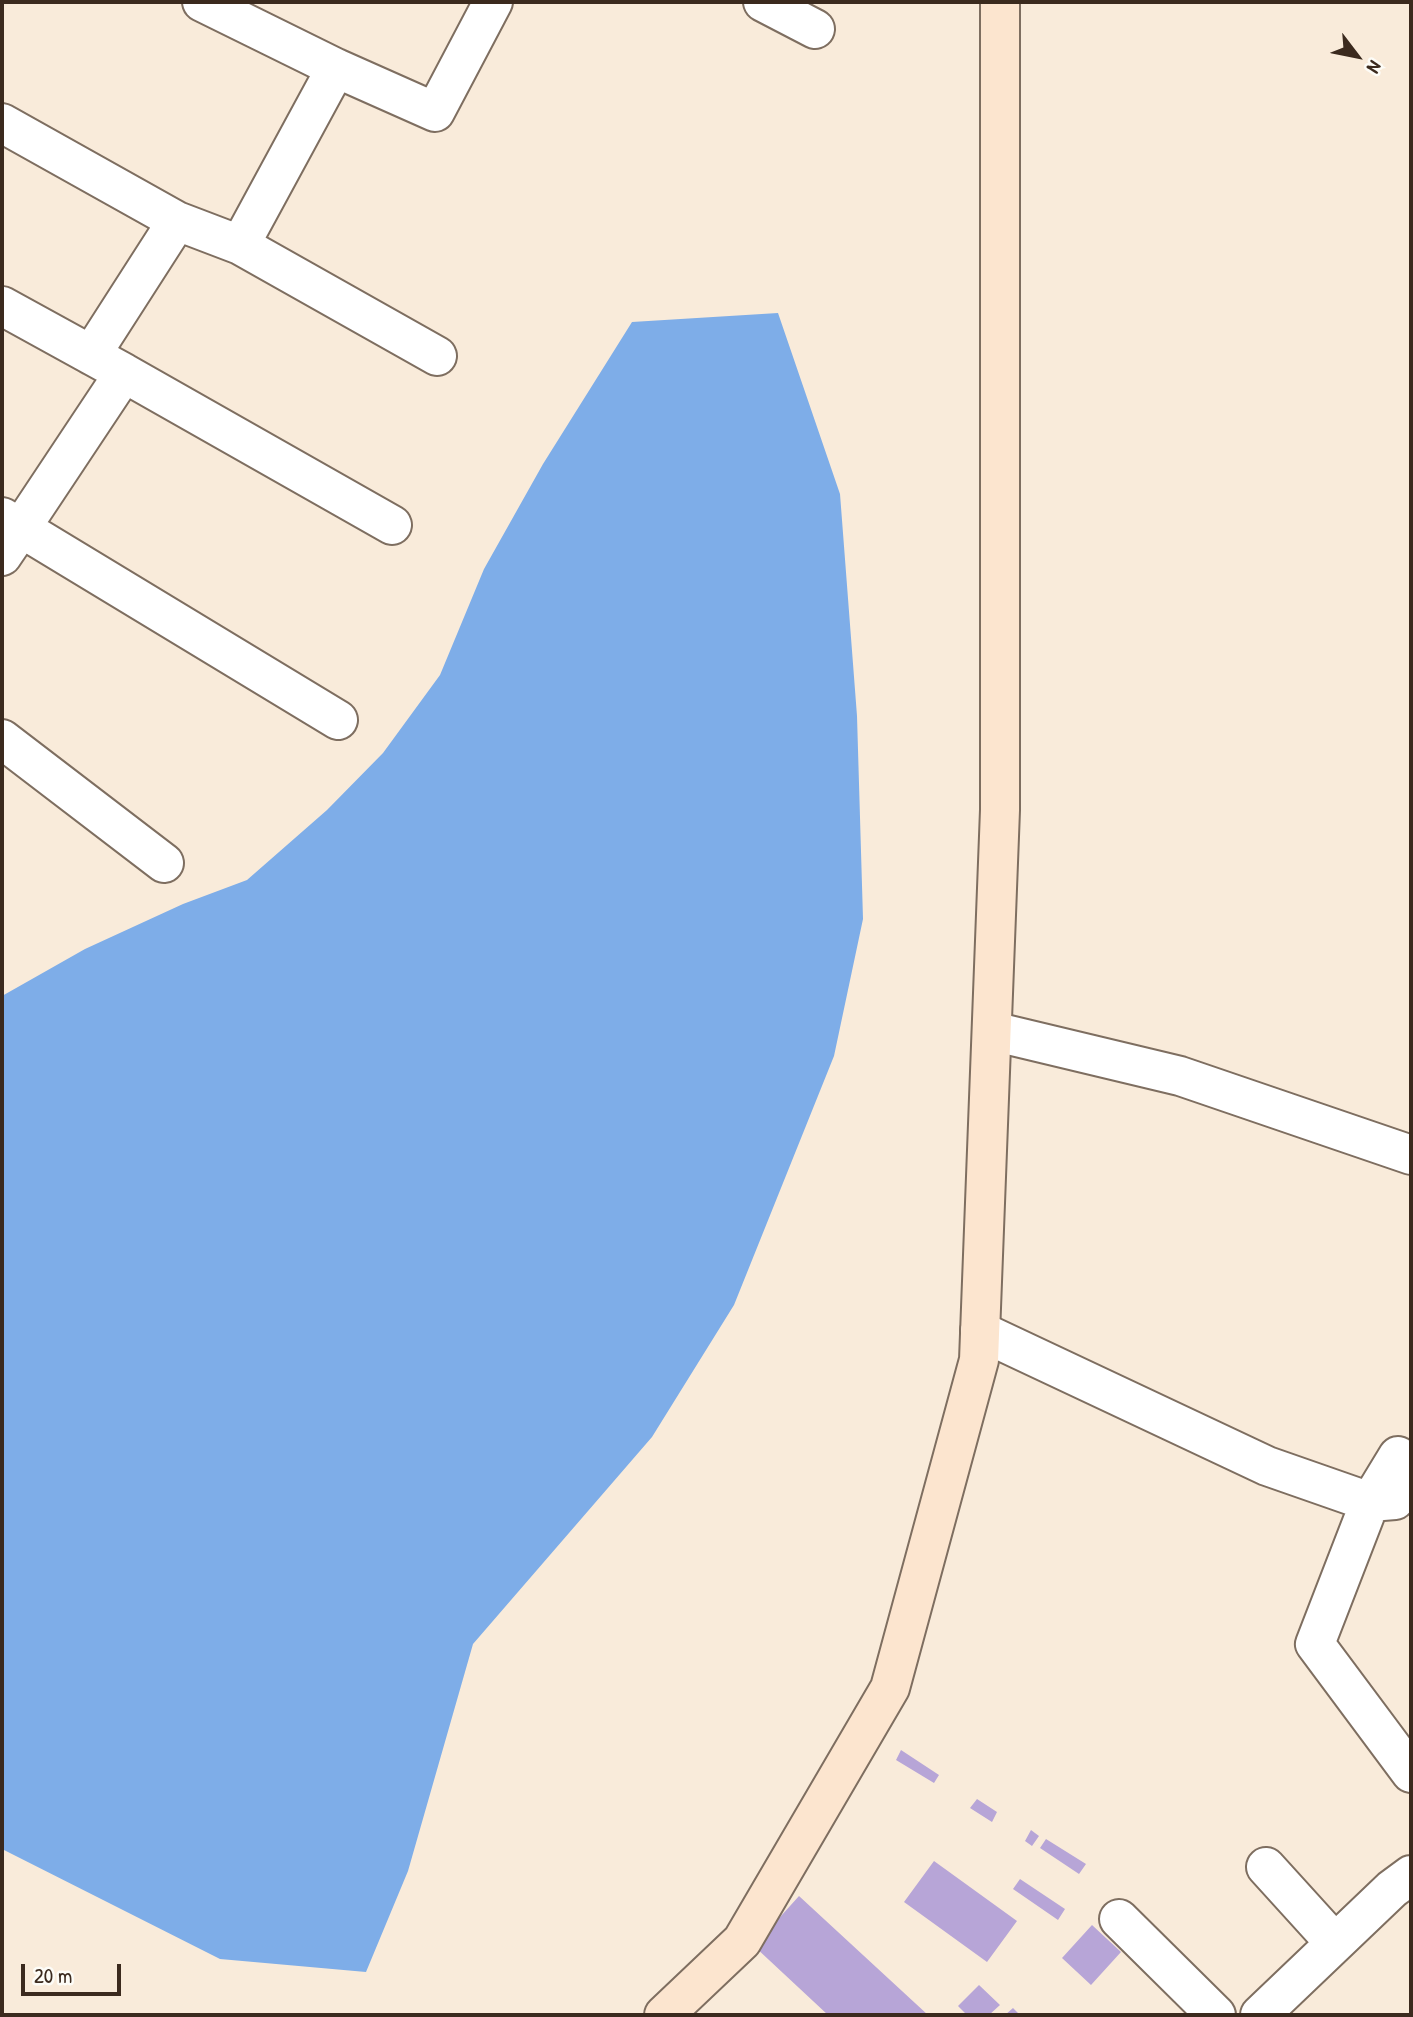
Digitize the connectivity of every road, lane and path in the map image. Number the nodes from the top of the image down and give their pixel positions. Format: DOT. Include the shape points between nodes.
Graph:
graph roads {
  1 [pos="202,2"];
  2 [pos="494,2"];
  3 [pos="762,2"];
  4 [pos="1000,2"];
  5 [pos="815,29"];
  6 [pos="337,68"];
  7 [pos="2,123"];
  8 [pos="177,221"];
  9 [pos="240,245"];
  10 [pos="2,306"];
  11 [pos="91,355"];
  12 [pos="437,356"];
  13 [pos="124,373"];
  14 [pos="392,526"];
  15 [pos="8,534"];
  16 [pos="338,720"];
  17 [pos="2,739"];
  18 [pos="164,863"];
  19 [pos="992,1031"];
  20 [pos="1411,1155"];
  21 [pos="980,1331"];
  22 [pos="1411,1475"];
  23 [pos="1411,1499"];
  24 [pos="1370,1502"];
  25 [pos="1411,1773"];
  26 [pos="1266,1867"];
  27 [pos="1411,1875"];
  28 [pos="1119,1919"];
  29 [pos="1335,1942"];
  30 [pos="664,2015"];
  31 [pos="1216,2015"];
  32 [pos="1260,2015"];
  1 -- 6 [label="street"];
  2 -- 6 [label="street" via="435,112"];
  3 -- 5 [label="street"];
  4 -- 19 [label="main road" via="1000,810"];
  6 -- 9 [label="street"];
  7 -- 8 [label="street"];
  8 -- 9 [label="street"];
  8 -- 11 [label="street"];
  9 -- 12 [label="street"];
  10 -- 11 [label="street"];
  11 -- 13 [label="street"];
  13 -- 14 [label="street"];
  13 -- 15 [label="street"];
  15 -- 16 [label="street"];
  17 -- 18 [label="street"];
  19 -- 20 [label="street" via="1180,1076"];
  19 -- 21 [label="main road"];
  21 -- 24 [label="street" via="1267,1466"];
  21 -- 30 [label="main road" via="979,1360 890,1688 742,1941"];
  22 -- 24 [label="street" via="1398,1456"];
  23 -- 24 [label="street"];
  24 -- 25 [label="street" via="1315,1644"];
  26 -- 29 [label="street"];
  27 -- 29 [label="street"];
  28 -- 31 [label="street"];
  29 -- 32 [label="street"];
}
